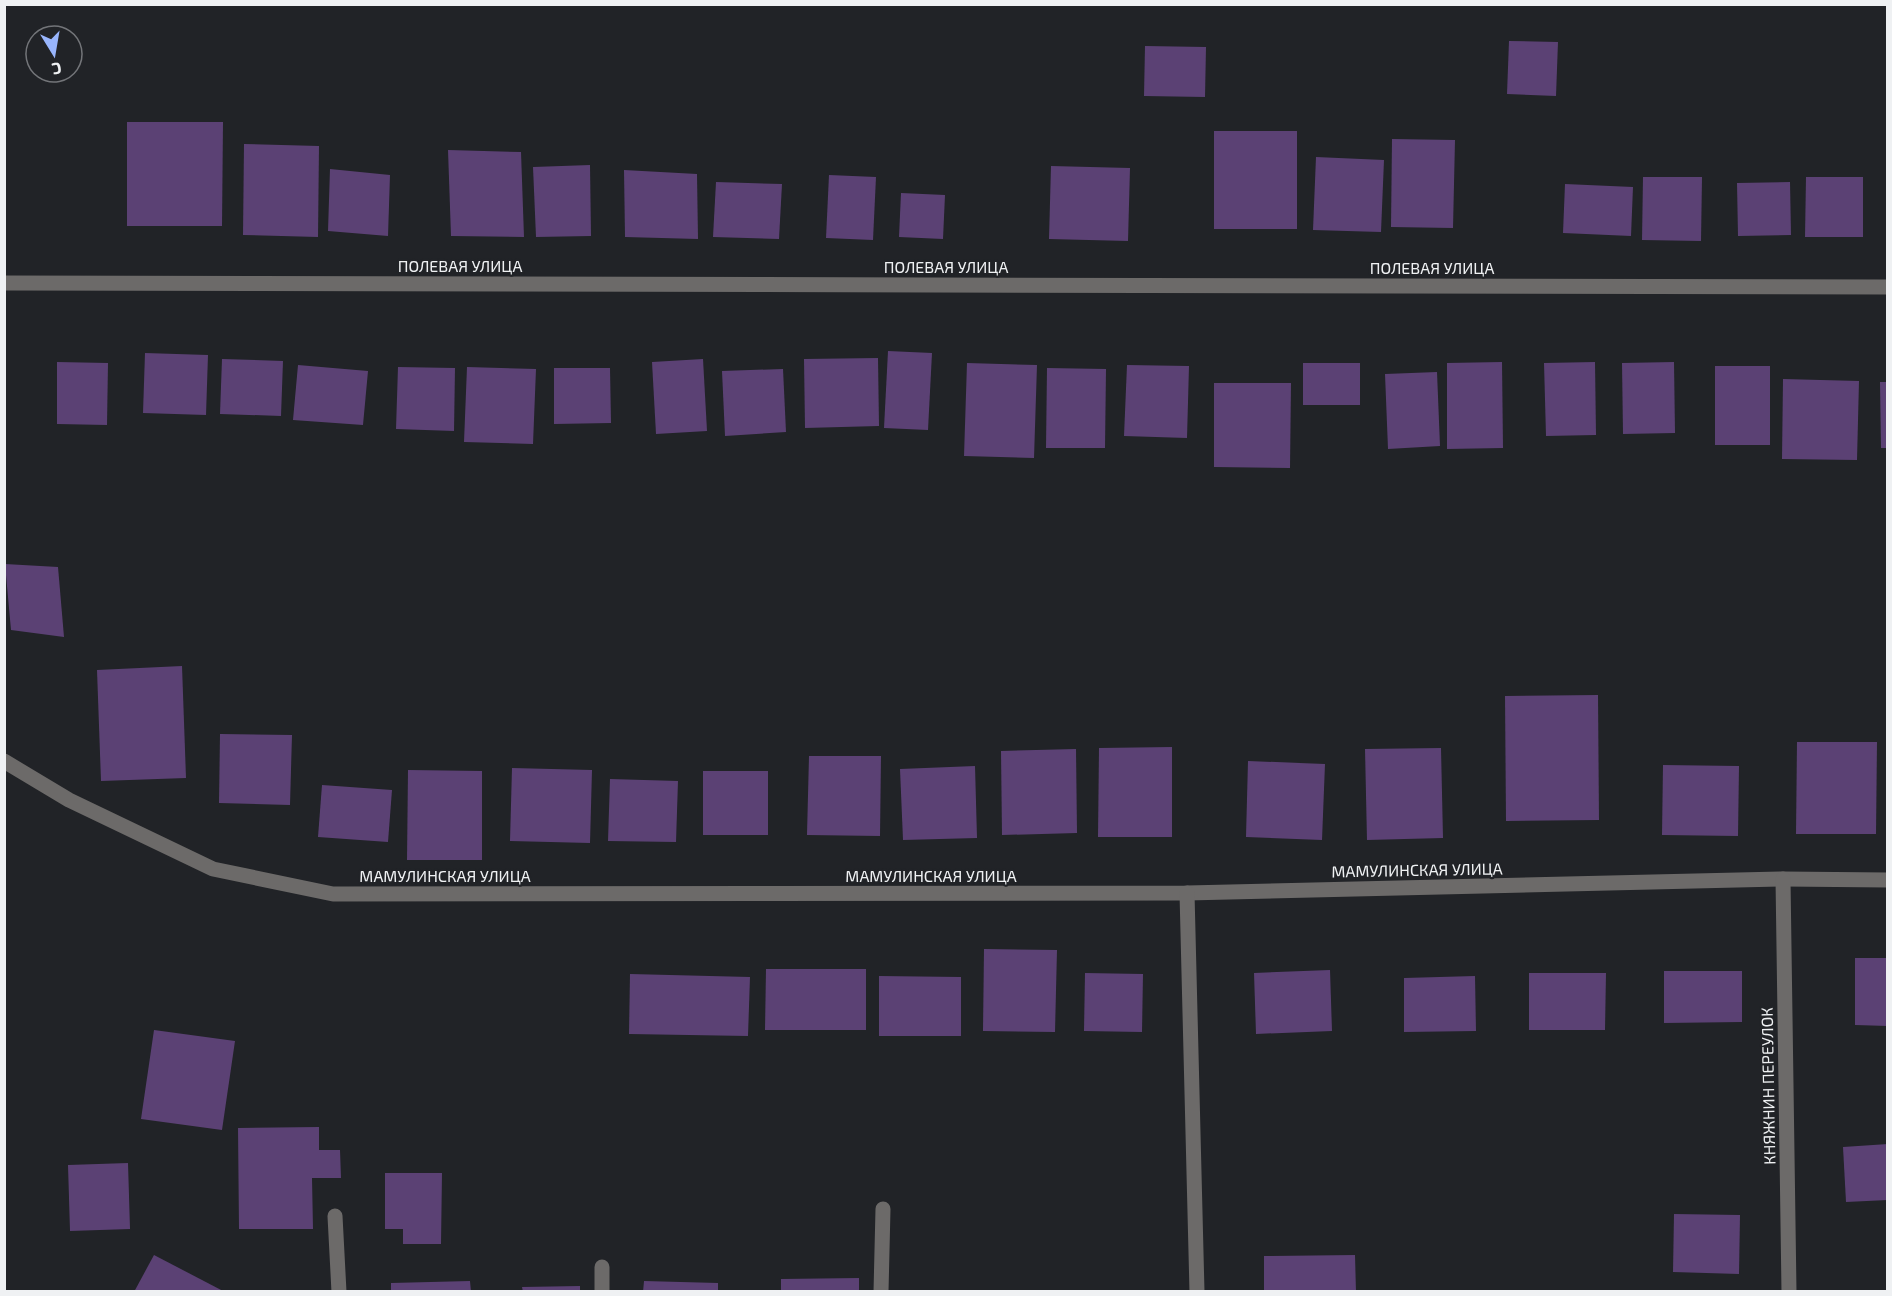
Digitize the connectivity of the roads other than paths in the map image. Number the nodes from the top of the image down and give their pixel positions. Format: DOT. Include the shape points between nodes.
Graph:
graph roads {
  1 [pos="4,283"];
  2 [pos="1887,287"];
  3 [pos="4,761"];
  4 [pos="1783,879"];
  5 [pos="1887,880"];
  6 [pos="1187,893"];
  7 [pos="883,1209"];
  8 [pos="335,1215"];
  9 [pos="602,1267"];
  10 [pos="339,1292"];
  11 [pos="602,1292"];
  12 [pos="881,1292"];
  13 [pos="1197,1292"];
  14 [pos="1789,1292"];
  1 -- 2 [label="street, ПОЛЕВАЯ УЛИЦА"];
  3 -- 6 [label="street, МАМУЛИНСКАЯ УЛИЦА" via="69,800 213,869 333,894"];
  4 -- 5 [label="street, МАМУЛИНСКАЯ УЛИЦА"];
  4 -- 6 [label="street, МАМУЛИНСКАЯ УЛИЦА"];
  4 -- 14 [label="street, КНЯЖНИН ПЕРЕУЛОК"];
  6 -- 13 [label="street"];
  7 -- 12 [label="street"];
  8 -- 10 [label="street"];
  9 -- 11 [label="street"];
}
